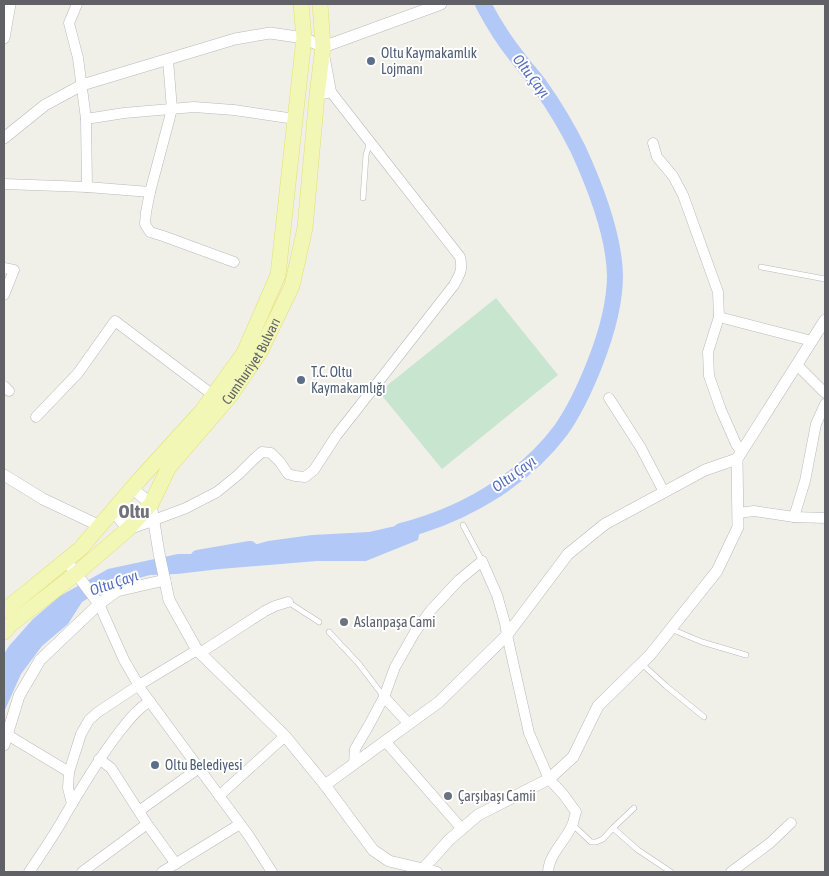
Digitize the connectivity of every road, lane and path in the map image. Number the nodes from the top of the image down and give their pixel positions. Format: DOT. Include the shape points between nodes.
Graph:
graph roads {
  1 [pos="10,4"];
  2 [pos="77,4"];
  3 [pos="301,4"];
  4 [pos="320,4"];
  5 [pos="441,4"];
  6 [pos="4,37"];
  7 [pos="304,38"];
  8 [pos="324,47"];
  9 [pos="168,60"];
  10 [pos="82,85"];
  11 [pos="324,94"];
  12 [pos="172,109"];
  13 [pos="86,119"];
  14 [pos="295,119"];
  15 [pos="4,138"];
  16 [pos="370,142"];
  17 [pos="653,142"];
  18 [pos="4,184"];
  19 [pos="87,187"];
  20 [pos="150,192"];
  21 [pos="363,198"];
  22 [pos="234,262"];
  23 [pos="761,267"];
  24 [pos="4,268"];
  25 [pos="825,279"];
  26 [pos="4,295"];
  27 [pos="719,317"];
  28 [pos="825,320"];
  29 [pos="812,342"];
  30 [pos="797,365"];
  31 [pos="825,394"];
  32 [pos="213,395"];
  33 [pos="609,398"];
  34 [pos="825,404"];
  35 [pos="36,417"];
  36 [pos="739,455"];
  37 [pos="4,475"];
  38 [pos="132,488"];
  39 [pos="664,492"];
  40 [pos="151,504"];
  41 [pos="113,511"];
  42 [pos="738,512"];
  43 [pos="794,517"];
  44 [pos="825,518"];
  45 [pos="154,520"];
  46 [pos="462,525"];
  47 [pos="100,526"];
  48 [pos="128,529"];
  49 [pos="66,560"];
  50 [pos="482,561"];
  51 [pos="80,577"];
  52 [pos="165,580"];
  53 [pos="288,602"];
  54 [pos="99,604"];
  55 [pos="4,610"];
  56 [pos="319,622"];
  57 [pos="671,629"];
  58 [pos="4,632"];
  59 [pos="329,632"];
  60 [pos="506,635"];
  61 [pos="199,652"];
  62 [pos="746,655"];
  63 [pos="642,663"];
  64 [pos="139,685"];
  65 [pos="384,697"];
  66 [pos="150,701"];
  67 [pos="704,717"];
  68 [pos="409,724"];
  69 [pos="284,736"];
  70 [pos="5,739"];
  71 [pos="385,741"];
  72 [pos="99,760"];
  73 [pos="354,764"];
  74 [pos="199,768"];
  75 [pos="69,772"];
  76 [pos="548,780"];
  77 [pos="325,785"];
  78 [pos="219,796"];
  79 [pos="72,804"];
  80 [pos="634,808"];
  81 [pos="139,811"];
  82 [pos="790,823"];
  83 [pos="147,824"];
  84 [pos="240,824"];
  85 [pos="573,824"];
  86 [pos="613,828"];
  87 [pos="462,829"];
  88 [pos="174,868"];
  89 [pos="422,870"];
  90 [pos="29,872"];
  91 [pos="82,872"];
  92 [pos="162,872"];
  93 [pos="272,872"];
  94 [pos="437,872"];
  95 [pos="548,872"];
  96 [pos="671,872"];
  97 [pos="731,872"];
  1 -- 6 [label="street"];
  2 -- 10 [label="street" via="69,23"];
  3 -- 7 [label="main road, Cumhuriyet Bulvarı"];
  4 -- 8 [label="main road, Cumhuriyet Bulvarı"];
  5 -- 8 [label="street"];
  7 -- 8 [label="street"];
  7 -- 9 [label="street" via="270,33 235,39"];
  7 -- 14 [label="main road, Cumhuriyet Bulvarı"];
  8 -- 11 [label="main road, Cumhuriyet Bulvarı"];
  9 -- 10 [label="street"];
  9 -- 12 [label="street"];
  10 -- 13 [label="street"];
  10 -- 15 [label="street" via="45,105"];
  11 -- 16 [label="street"];
  11 -- 40 [label="main road, Cumhuriyet Bulvarı" via="305,228 292,286 260,352 230,396 170,467"];
  12 -- 13 [label="street"];
  12 -- 14 [label="street" via="194,106"];
  12 -- 20 [label="street"];
  13 -- 19 [label="street"];
  14 -- 32 [label="main road, Cumhuriyet Bulvarı" via="278,275 244,353"];
  16 -- 21 [label="lane"];
  16 -- 45 [label="street" via="460,257 462,266 454,286 336,436 314,470 305,477 288,474 271,453 262,452 217,492"];
  17 -- 27 [label="street" via="656,157 673,176 683,195 718,292"];
  18 -- 19 [label="street"];
  19 -- 20 [label="street"];
  20 -- 22 [label="street" via="145,224 150,232"];
  23 -- 25 [label="lane"];
  24 -- 26 [label="street" via="14,270"];
  27 -- 29 [label="street"];
  27 -- 36 [label="street" via="708,352 710,376"];
  28 -- 29 [label="street"];
  29 -- 30 [label="street"];
  30 -- 31 [label="street"];
  30 -- 36 [label="street"];
  32 -- 35 [label="street" via="116,321 78,373"];
  32 -- 38 [label="main road, Cumhuriyet Bulvarı"];
  33 -- 39 [label="street"];
  34 -- 43 [label="street" via="816,424"];
  36 -- 39 [label="street"];
  36 -- 42 [label="street"];
  37 -- 47 [label="street" via="42,499"];
  38 -- 40 [label="street"];
  38 -- 41 [label="main road, Cumhuriyet Bulvarı"];
  39 -- 60 [label="street" via="605,524 568,554"];
  40 -- 45 [label="street"];
  40 -- 48 [label="main road, Cumhuriyet Bulvarı"];
  41 -- 47 [label="main road, Cumhuriyet Bulvarı"];
  41 -- 48 [label="street"];
  42 -- 43 [label="street"];
  42 -- 57 [label="street" via="738,527 718,571"];
  43 -- 44 [label="street"];
  45 -- 48 [label="street"];
  45 -- 52 [label="street"];
  46 -- 50 [label="lane"];
  47 -- 49 [label="main road, Cumhuriyet Bulvarı"];
  48 -- 51 [label="main road, Cumhuriyet Bulvarı"];
  49 -- 51 [label="street"];
  49 -- 55 [label="main road, Cumhuriyet Bulvarı"];
  50 -- 60 [label="street" via="497,594"];
  50 -- 65 [label="street" via="458,580 415,632"];
  51 -- 54 [label="street"];
  51 -- 58 [label="main road, Cumhuriyet Bulvarı"];
  52 -- 54 [label="street" via="117,591"];
  52 -- 61 [label="street" via="170,600"];
  53 -- 56 [label="lane"];
  53 -- 61 [label="street" via="275,606"];
  54 -- 64 [label="street"];
  54 -- 70 [label="street" via="40,660 18,696"];
  57 -- 62 [label="lane"];
  57 -- 63 [label="street"];
  59 -- 65 [label="lane"];
  60 -- 68 [label="street" via="439,702"];
  60 -- 76 [label="street" via="529,733"];
  61 -- 64 [label="street"];
  61 -- 69 [label="street"];
  63 -- 67 [label="lane"];
  63 -- 76 [label="street" via="598,706 573,757"];
  64 -- 66 [label="street"];
  64 -- 75 [label="street" via="89,720"];
  65 -- 68 [label="street"];
  65 -- 73 [label="street" via="355,749"];
  66 -- 72 [label="street" via="130,718"];
  66 -- 74 [label="street"];
  68 -- 71 [label="street"];
  69 -- 77 [label="street"];
  69 -- 78 [label="street"];
  70 -- 75 [label="street"];
  71 -- 73 [label="street"];
  71 -- 87 [label="street"];
  72 -- 79 [label="street"];
  72 -- 81 [label="street" via="111,768"];
  73 -- 77 [label="street"];
  74 -- 78 [label="street"];
  74 -- 81 [label="street"];
  75 -- 79 [label="street"];
  76 -- 85 [label="street" via="576,812"];
  76 -- 87 [label="street" via="478,815"];
  77 -- 89 [label="street" via="374,850 389,861"];
  78 -- 84 [label="street"];
  79 -- 90 [label="street"];
  80 -- 86 [label="lane"];
  81 -- 83 [label="street"];
  82 -- 97 [label="street" via="770,844"];
  83 -- 88 [label="street"];
  83 -- 91 [label="street"];
  84 -- 88 [label="street"];
  84 -- 93 [label="street"];
  85 -- 86 [label="lane" via="591,842 603,839"];
  85 -- 95 [label="street" via="558,847"];
  86 -- 96 [label="lane"];
  87 -- 89 [label="street"];
  88 -- 92 [label="street"];
  89 -- 94 [label="street"];
}
